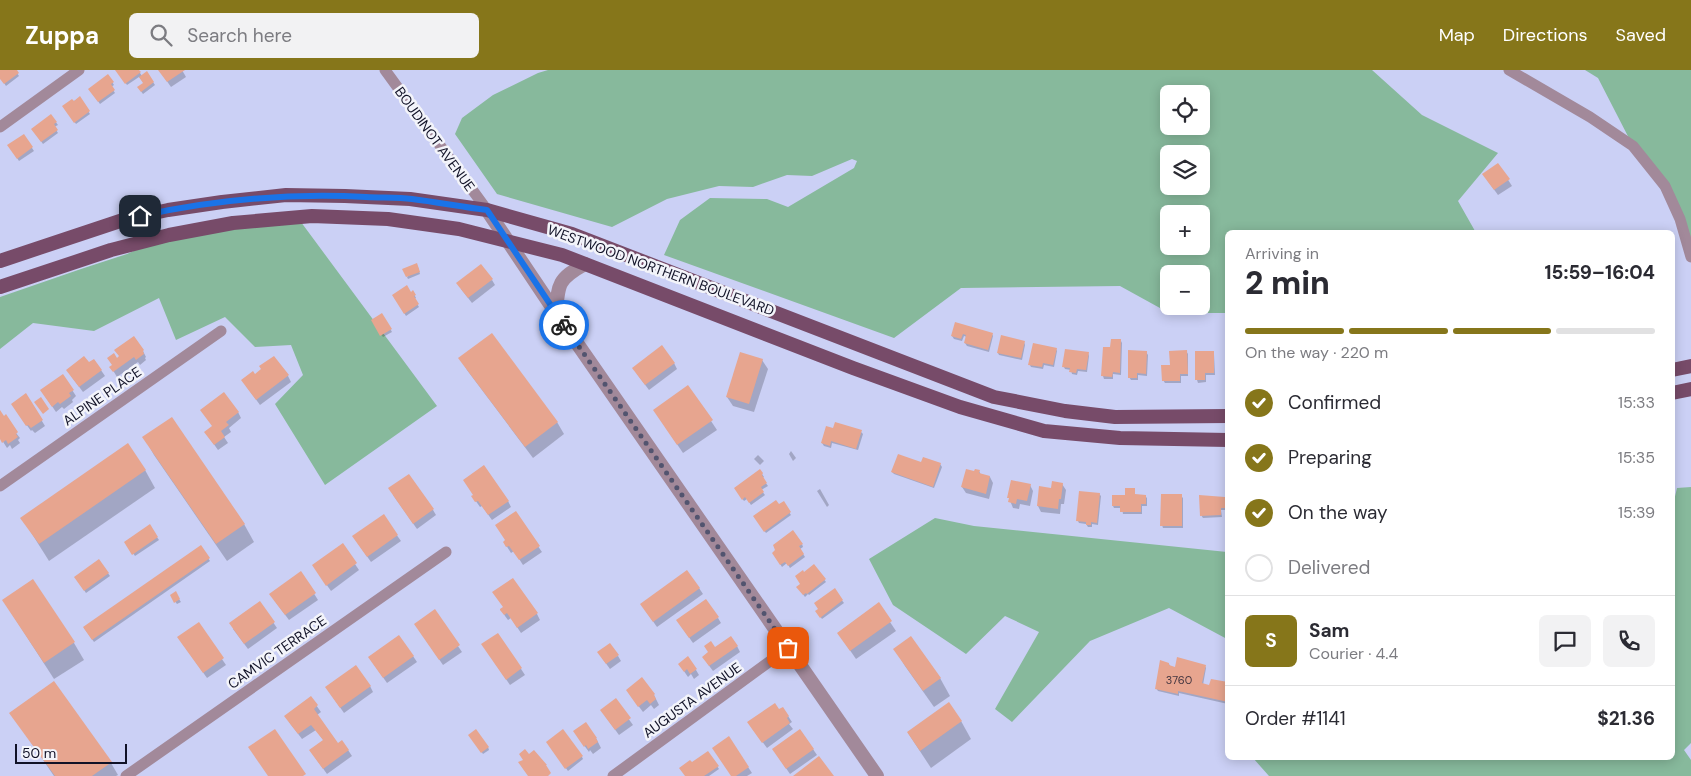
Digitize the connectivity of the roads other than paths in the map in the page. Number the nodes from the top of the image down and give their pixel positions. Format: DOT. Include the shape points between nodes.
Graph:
graph roads {
  1 [pos="79,70"];
  2 [pos="384,70"];
  3 [pos="1509,70"];
  4 [pos="0,127"];
  5 [pos="487,210"];
  6 [pos="508,242"];
  7 [pos="1691,257"];
  8 [pos="0,261"];
  9 [pos="585,264"];
  10 [pos="0,286"];
  11 [pos="556,313"];
  12 [pos="221,331"];
  13 [pos="862,346"];
  14 [pos="1691,366"];
  15 [pos="853,368"];
  16 [pos="1675,369"];
  17 [pos="1691,389"];
  18 [pos="1675,392"];
  19 [pos="1225,416"];
  20 [pos="1225,440"];
  21 [pos="0,486"];
  22 [pos="446,552"];
  23 [pos="788,648"];
  24 [pos="126,776"];
  25 [pos="613,776"];
  26 [pos="877,776"];
  1 -- 4 [label="street"];
  2 -- 5 [label="street, BOUDINOT AVENUE"];
  3 -- 7 [label="street" via="1633,146 1665,186 1680,219"];
  5 -- 6 [label="street, BOUDINOT AVENUE"];
  5 -- 8 [label="main road, WESTWOOD NORTHERN BOULEVARD" via="410,199 345,196 286,196 222,202 126,219"];
  5 -- 13 [label="main road, WESTWOOD NORTHERN BOULEVARD" via="572,234"];
  6 -- 9 [label="main road, WESTWOOD NORTHERN BOULEVARD"];
  6 -- 10 [label="main road, WESTWOOD NORTHERN BOULEVARD" via="459,229 388,220 312,216 233,223 169,235 110,250"];
  6 -- 11 [label="street, BOUDINOT AVENUE"];
  9 -- 11 [label="street" via="560,284"];
  9 -- 15 [label="main road, WESTWOOD NORTHERN BOULEVARD"];
  11 -- 23 [label="street, BOUDINOT AVENUE"];
  12 -- 21 [label="street, ALPINE PLACE"];
  13 -- 15 [label="main road"];
  13 -- 19 [label="main road, WESTWOOD NORTHERN BOULEVARD" via="994,397 1065,411 1115,417"];
  14 -- 16 [label="main road"];
  15 -- 20 [label="main road, WESTWOOD NORTHERN BOULEVARD" via="960,407 1044,431 1120,438"];
  17 -- 18 [label="main road"];
  22 -- 24 [label="street, CAMVIC TERRACE"];
  23 -- 25 [label="street, AUGUSTA AVENUE"];
  23 -- 26 [label="street, BOUDINOT AVENUE"];
}
